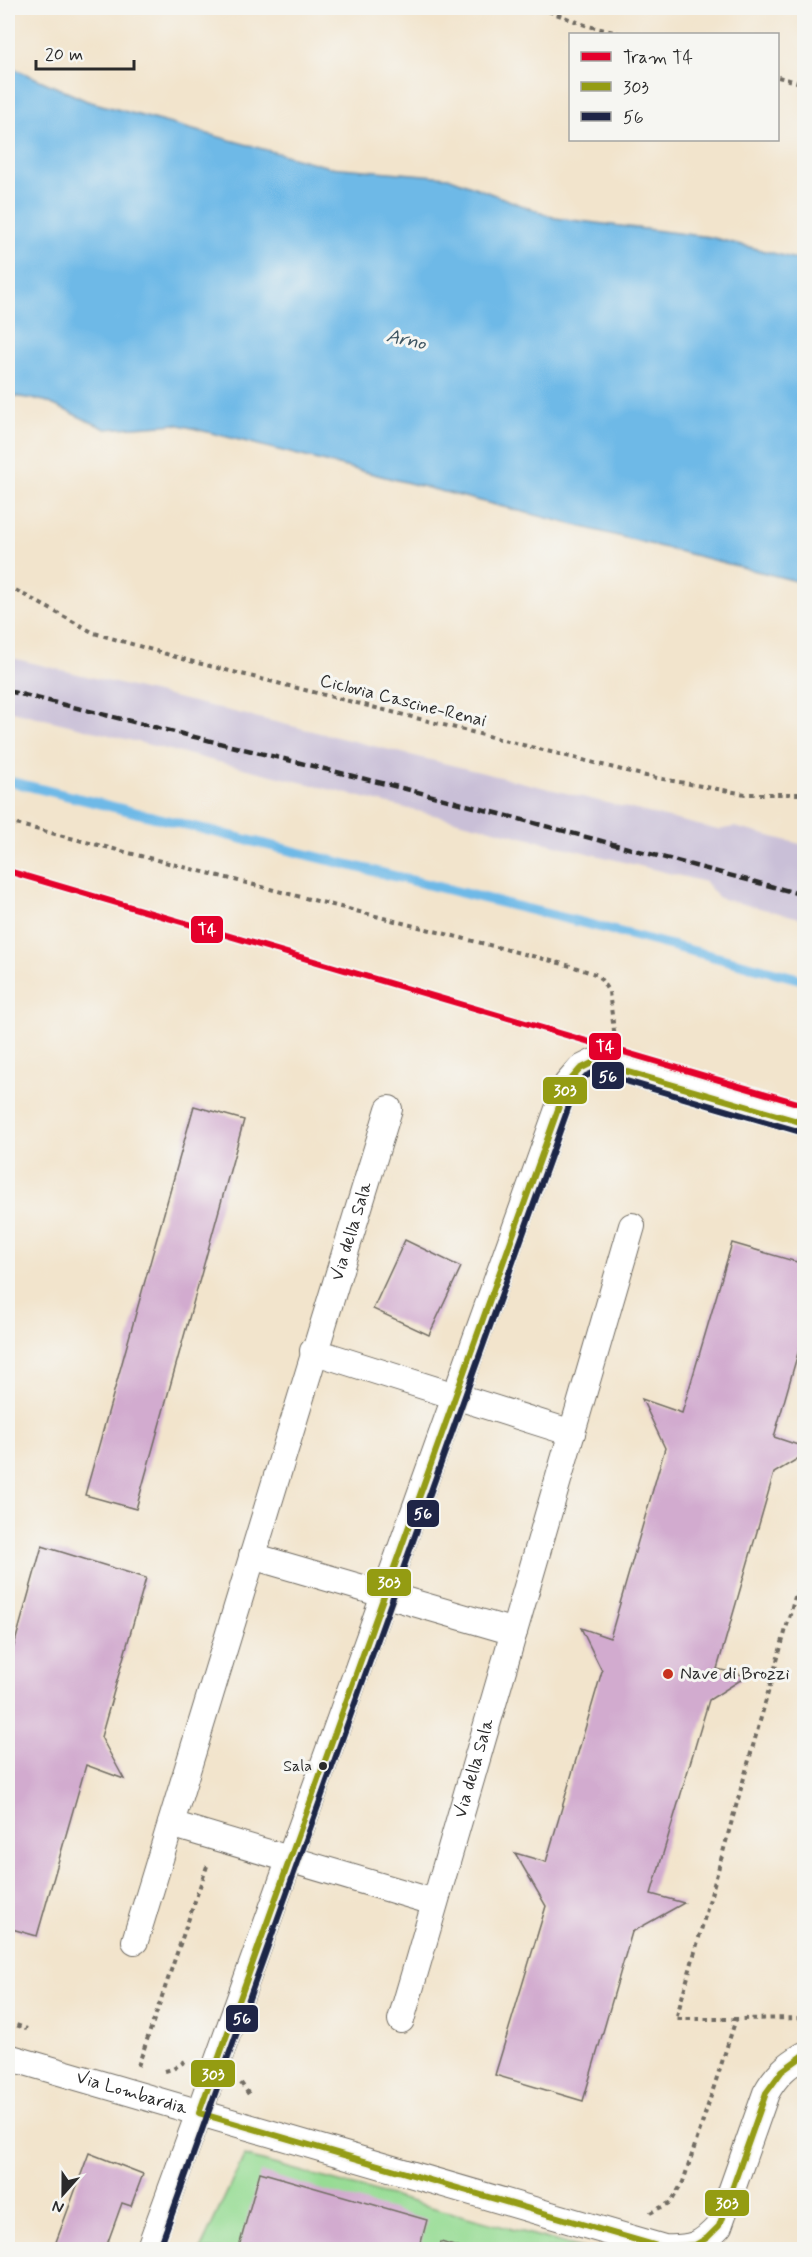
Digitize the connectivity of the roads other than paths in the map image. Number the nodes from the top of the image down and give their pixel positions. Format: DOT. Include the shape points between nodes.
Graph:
graph roads {
  1 [pos="389,1109"];
  2 [pos="804,1123"];
  3 [pos="632,1226"];
  4 [pos="313,1351"];
  5 [pos="455,1396"];
  6 [pos="572,1433"];
  7 [pos="252,1556"];
  8 [pos="384,1594"];
  9 [pos="514,1632"];
  10 [pos="171,1824"];
  11 [pos="290,1859"];
  12 [pos="434,1902"];
  13 [pos="135,1941"];
  14 [pos="401,2020"];
  15 [pos="804,2055"];
  16 [pos="8,2056"];
  17 [pos="200,2113"];
  18 [pos="149,2250"];
  1 -- 4 [label="street, Via della Sala"];
  2 -- 5 [label="street" via="594,1062 580,1069 567,1084"];
  3 -- 6 [label="street, Via della Sala"];
  4 -- 5 [label="street"];
  4 -- 7 [label="street, Via della Sala"];
  5 -- 6 [label="street"];
  5 -- 8 [label="street"];
  6 -- 9 [label="street, Via della Sala"];
  7 -- 8 [label="street"];
  7 -- 10 [label="street, Via della Sala"];
  8 -- 9 [label="street"];
  8 -- 11 [label="street"];
  9 -- 12 [label="street, Via della Sala"];
  10 -- 11 [label="street"];
  10 -- 13 [label="street, Via della Sala"];
  11 -- 12 [label="street"];
  11 -- 17 [label="street"];
  12 -- 14 [label="street, Via della Sala"];
  15 -- 17 [label="street, Via Lombardia" via="774,2077 766,2093 719,2226 707,2239 679,2248 664,2248"];
  16 -- 17 [label="street, Via Lombardia"];
  17 -- 18 [label="street"];
}
